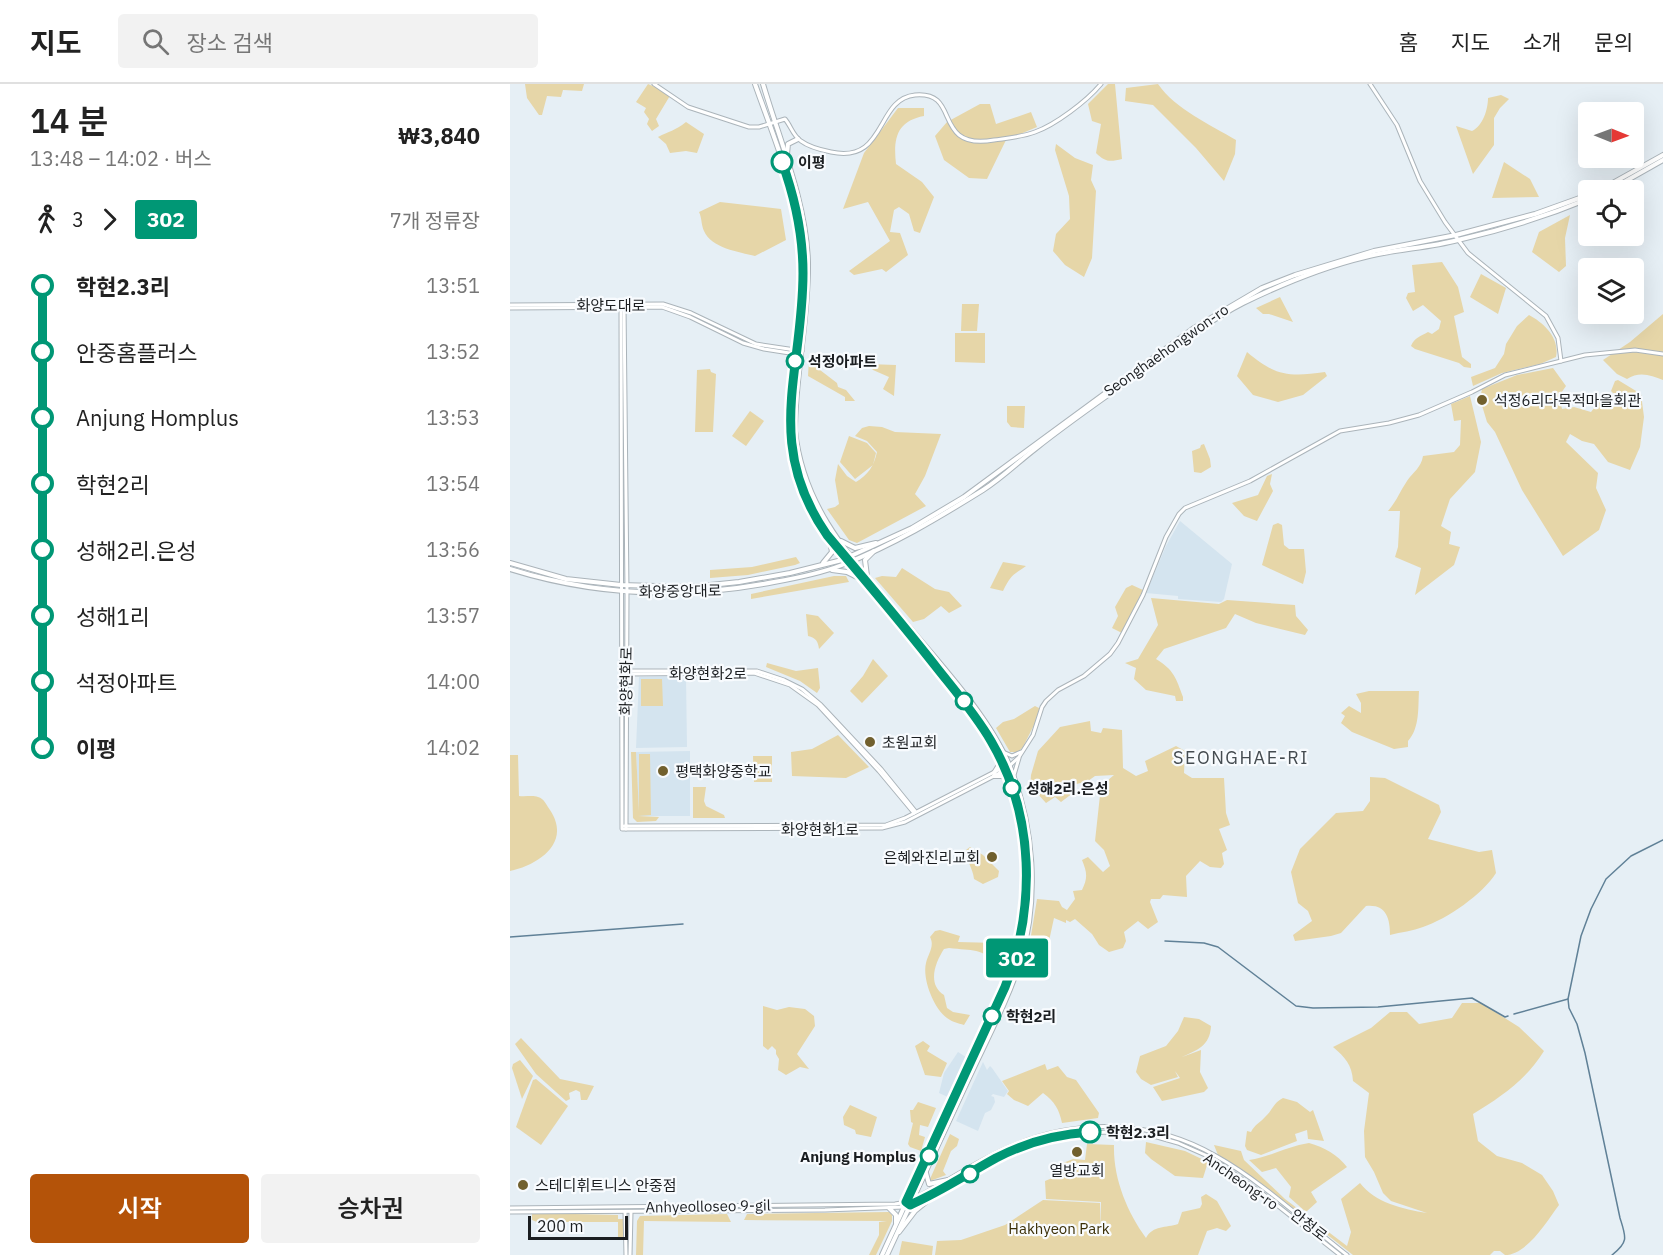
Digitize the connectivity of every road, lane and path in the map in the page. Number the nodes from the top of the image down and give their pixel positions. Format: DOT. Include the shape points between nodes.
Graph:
graph roads {
  1 [pos="654,84"];
  2 [pos="756,84"];
  3 [pos="763,84"];
  4 [pos="1101,84"];
  5 [pos="1370,84"];
  6 [pos="771,123"];
  7 [pos="798,139"];
  8 [pos="1663,155"];
  9 [pos="786,158"];
  10 [pos="1663,160"];
  11 [pos="1618,180"];
  12 [pos="1630,180"];
  13 [pos="1578,200"];
  14 [pos="1578,201"];
  15 [pos="1456,235"];
  16 [pos="1458,240"];
  17 [pos="510,306"];
  18 [pos="622,306"];
  19 [pos="799,353"];
  20 [pos="1663,354"];
  21 [pos="1561,361"];
  22 [pos="624,533"];
  23 [pos="827,535"];
  24 [pos="837,538"];
  25 [pos="891,538"];
  26 [pos="875,550"];
  27 [pos="850,559"];
  28 [pos="510,563"];
  29 [pos="821,565"];
  30 [pos="510,569"];
  31 [pos="828,570"];
  32 [pos="865,578"];
  33 [pos="621,585"];
  34 [pos="627,585"];
  35 [pos="621,591"];
  36 [pos="627,592"];
  37 [pos="624,673"];
  38 [pos="1023,752"];
  39 [pos="1001,754"];
  40 [pos="1020,757"];
  41 [pos="1009,765"];
  42 [pos="1005,769"];
  43 [pos="994,775"];
  44 [pos="1012,781"];
  45 [pos="916,814"];
  46 [pos="624,828"];
  47 [pos="926,1171"];
  48 [pos="948,1180"];
  49 [pos="937,1193"];
  50 [pos="912,1199"];
  51 [pos="906,1205"];
  52 [pos="889,1208"];
  53 [pos="625,1209"];
  54 [pos="631,1209"];
  55 [pos="510,1210"];
  56 [pos="896,1225"];
  57 [pos="895,1237"];
  58 [pos="626,1255"];
  59 [pos="630,1255"];
  60 [pos="882,1255"];
  61 [pos="887,1255"];
  62 [pos="1340,1255"];
  63 [pos="1347,1255"];
  1 -- 6 [label="street" via="701,112 749,127"];
  2 -- 6 [label="main road"];
  3 -- 6 [label="main road"];
  4 -- 7 [label="street" via="1040,130 1018,137 967,139 952,127 935,100 921,95 897,104 866,146 856,152 830,152"];
  5 -- 15 [label="street" via="1397,125 1420,182"];
  6 -- 7 [label="street" via="786,120"];
  6 -- 9 [label="main road"];
  6 -- 19 [label="main road" via="801,237"];
  7 -- 9 [label="main road" via="788,144"];
  8 -- 11 [label="main road"];
  9 -- 19 [label="main road" via="806,246 807,279"];
  10 -- 12 [label="main road"];
  13 -- 15 [label="main road, Seonghaehongwon-ro"];
  14 -- 16 [label="main road, Seonghaehongwon-ro" via="1539,217"];
  15 -- 16 [label="street"];
  15 -- 25 [label="main road, Seonghaehongwon-ro" via="1374,251 1294,275 1237,301 1194,328 964,497"];
  16 -- 21 [label="street" via="1468,253 1546,316 1558,338"];
  16 -- 26 [label="main road, Seonghaehongwon-ro" via="1365,257 1299,278 1240,304 1168,351 984,489 934,521"];
  17 -- 18 [label="street, 화양도대로"];
  18 -- 19 [label="street, 화양도대로" via="662,307 756,344"];
  18 -- 22 [label="street"];
  19 -- 23 [label="main road" via="789,420 791,446 806,498"];
  19 -- 24 [label="main road" via="797,450 807,485"];
  20 -- 21 [label="street" via="1635,350"];
  21 -- 38 [label="street" via="1505,375 1406,419 1340,431 1264,474 1185,508 1166,537 1143,596 1118,643 1092,669 1046,701"];
  22 -- 33 [label="street"];
  22 -- 34 [label="street, 화양현화로"];
  23 -- 27 [label="main road"];
  23 -- 29 [label="main road" via="832,552"];
  24 -- 25 [label="main road" via="855,548"];
  24 -- 27 [label="main road"];
  25 -- 27 [label="main road, Seonghaehongwon-ro"];
  26 -- 27 [label="main road, Seonghaehongwon-ro"];
  26 -- 32 [label="main road" via="866,560"];
  27 -- 29 [label="main road, 화양중앙대로"];
  27 -- 31 [label="main road, 화양중앙대로"];
  27 -- 32 [label="main road"];
  28 -- 33 [label="main road, 화양중앙대로" via="566,579"];
  29 -- 34 [label="main road, 화양중앙대로" via="707,586"];
  30 -- 35 [label="main road, 화양중앙대로" via="554,582"];
  31 -- 32 [label="main road"];
  31 -- 36 [label="main road, 화양중앙대로" via="725,590"];
  32 -- 39 [label="main road" via="982,718"];
  33 -- 34 [label="main road, 화양중앙대로"];
  33 -- 35 [label="street"];
  34 -- 36 [label="street, 화양현화로"];
  35 -- 36 [label="main road, 화양중앙대로"];
  35 -- 37 [label="street"];
  36 -- 37 [label="street, 화양현화로"];
  37 -- 45 [label="street, 화양현화2로" via="757,671 784,680 821,705 881,769"];
  37 -- 46 [label="street, 화양현화로"];
  38 -- 39 [label="street"];
  38 -- 40 [label="street"];
  38 -- 41 [label="street"];
  39 -- 41 [label="main road"];
  39 -- 42 [label="main road"];
  39 -- 43 [label="main road"];
  40 -- 41 [label="street"];
  40 -- 44 [label="street"];
  41 -- 42 [label="street, 화양현화1로"];
  41 -- 44 [label="main road"];
  42 -- 43 [label="street, 화양현화1로"];
  42 -- 44 [label="main road"];
  43 -- 44 [label="main road"];
  43 -- 45 [label="street, 화양현화1로"];
  44 -- 47 [label="main road" via="1027,828 1030,856 1030,912 1024,947 1000,1011"];
  44 -- 51 [label="main road" via="1026,860 1021,941 1005,987"];
  45 -- 46 [label="street, 화양현화1로" via="882,828"];
  47 -- 48 [label="main road" via="928,1184"];
  47 -- 50 [label="main road"];
  48 -- 50 [label="street, Ancheong-ro"];
  48 -- 63 [label="street, Ancheong-ro" via="1010,1146 1062,1129 1109,1126 1151,1130 1180,1139 1228,1163"];
  49 -- 51 [label="street, Ancheong-ro"];
  49 -- 57 [label="main road" via="915,1211"];
  49 -- 62 [label="street, Ancheong-ro" via="996,1158 1035,1142 1094,1131 1142,1135 1178,1143 1222,1164"];
  50 -- 51 [label="main road"];
  51 -- 52 [label="street"];
  51 -- 54 [label="street, Anhyeolloseo 9-gil"];
  51 -- 56 [label="main road"];
  51 -- 57 [label="main road"];
  52 -- 54 [label="street"];
  52 -- 56 [label="main road" via="896,1215"];
  53 -- 54 [label="street, Anhyeolloseo 9-gil"];
  53 -- 55 [label="street, Anhyeolloseo 9-gil"];
  53 -- 58 [label="street"];
  54 -- 59 [label="street"];
  56 -- 60 [label="main road"];
  57 -- 61 [label="main road"];
}
